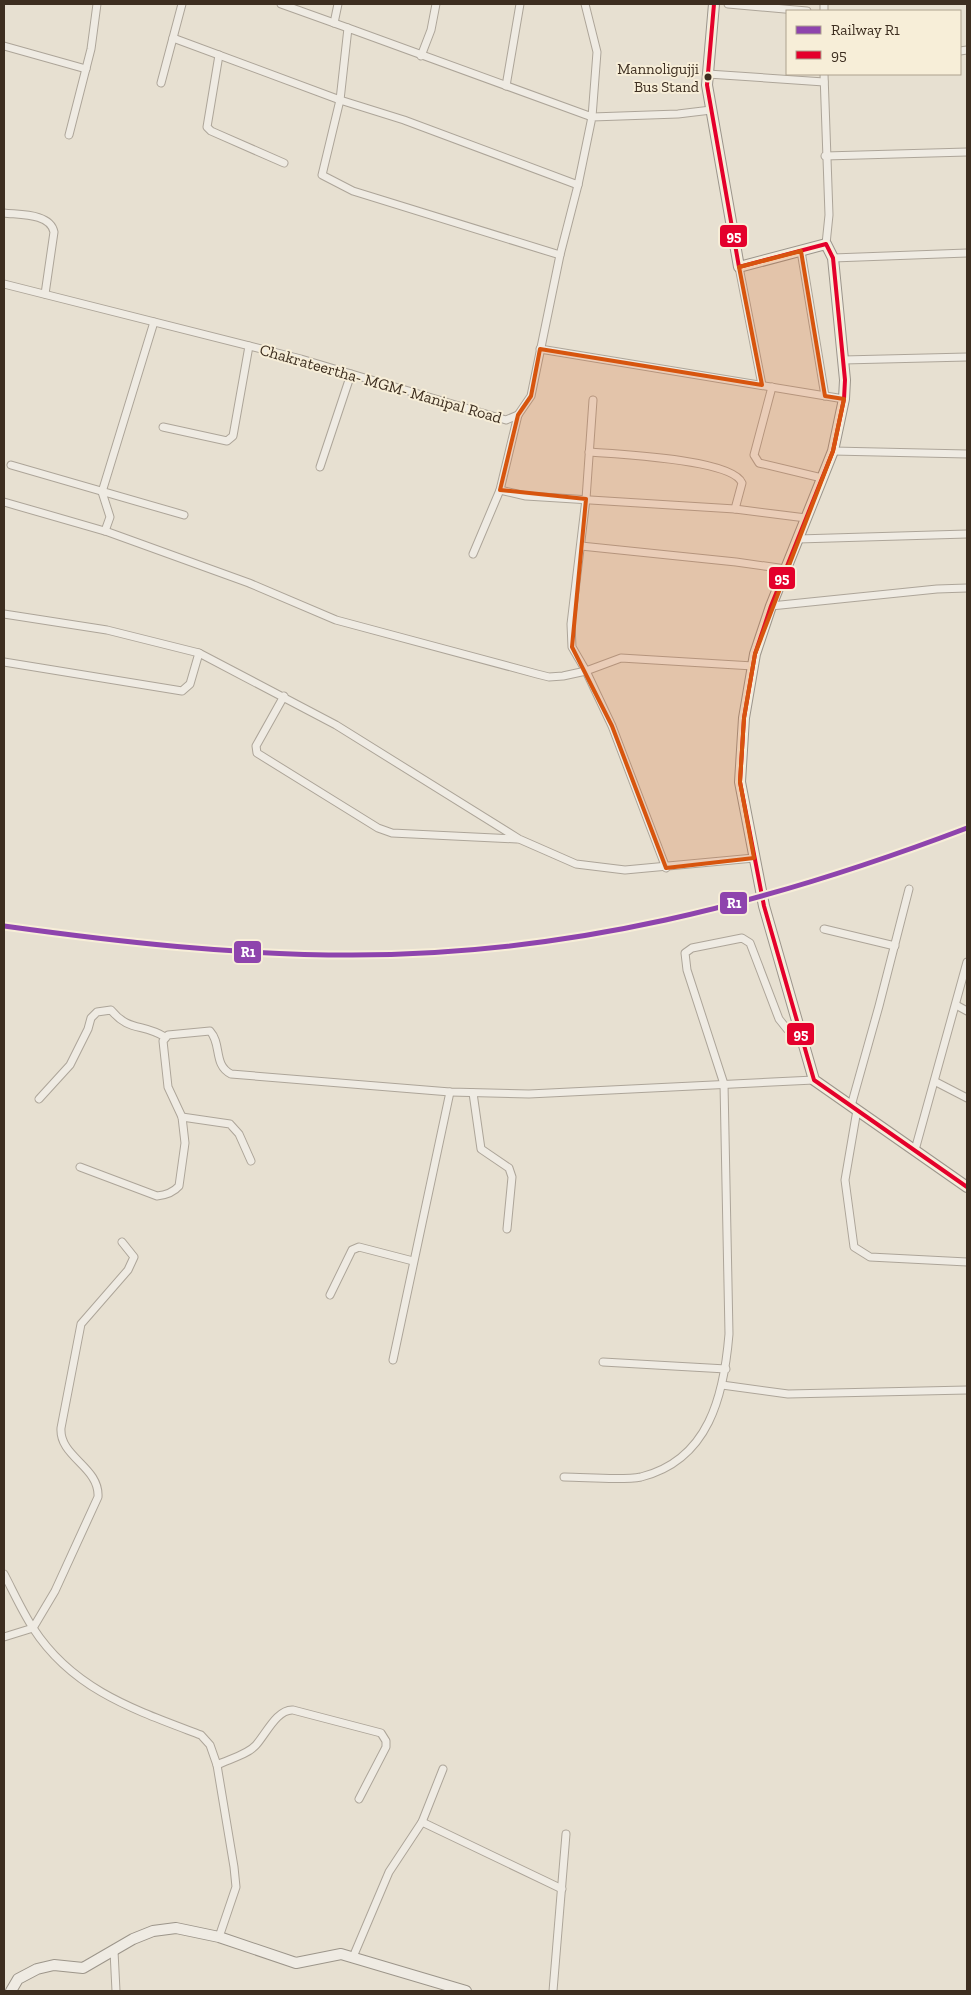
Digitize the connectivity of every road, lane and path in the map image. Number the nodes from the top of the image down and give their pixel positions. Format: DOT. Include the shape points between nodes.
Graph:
graph roads {
  1 [pos="96,4"];
  2 [pos="182,4"];
  3 [pos="281,4"];
  4 [pos="338,4"];
  5 [pos="436,4"];
  6 [pos="520,4"];
  7 [pos="584,4"];
  8 [pos="714,4"];
  9 [pos="728,4"];
  10 [pos="796,10"];
  11 [pos="334,23"];
  12 [pos="348,28"];
  13 [pos="173,38"];
  14 [pos="4,46"];
  15 [pos="219,55"];
  16 [pos="421,56"];
  17 [pos="86,69"];
  18 [pos="708,74"];
  19 [pos="824,75"];
  20 [pos="824,82"];
  21 [pos="161,83"];
  22 [pos="506,86"];
  23 [pos="340,100"];
  24 [pos="711,110"];
  25 [pos="592,117"];
  26 [pos="69,135"];
  27 [pos="967,152"];
  28 [pos="826,156"];
  29 [pos="284,163"];
  30 [pos="578,185"];
  31 [pos="4,213"];
  32 [pos="826,244"];
  33 [pos="801,251"];
  34 [pos="967,253"];
  35 [pos="560,255"];
  36 [pos="833,258"];
  37 [pos="739,266"];
  38 [pos="4,284"];
  39 [pos="44,294"];
  40 [pos="154,322"];
  41 [pos="249,346"];
  42 [pos="540,349"];
  43 [pos="967,357"];
  44 [pos="843,360"];
  45 [pos="351,374"];
  46 [pos="762,385"];
  47 [pos="772,387"];
  48 [pos="825,396"];
  49 [pos="844,399"];
  50 [pos="593,400"];
  51 [pos="518,414"];
  52 [pos="163,428"];
  53 [pos="833,451"];
  54 [pos="589,452"];
  55 [pos="967,454"];
  56 [pos="11,466"];
  57 [pos="320,467"];
  58 [pos="822,478"];
  59 [pos="500,490"];
  60 [pos="102,492"];
  61 [pos="586,499"];
  62 [pos="4,502"];
  63 [pos="735,509"];
  64 [pos="184,515"];
  65 [pos="806,518"];
  66 [pos="105,531"];
  67 [pos="967,534"];
  68 [pos="798,539"];
  69 [pos="581,546"];
  70 [pos="473,554"];
  71 [pos="786,569"];
  72 [pos="967,588"];
  73 [pos="771,606"];
  74 [pos="4,614"];
  75 [pos="199,653"];
  76 [pos="4,662"];
  77 [pos="753,666"];
  78 [pos="586,671"];
  79 [pos="284,696"];
  80 [pos="519,839"];
  81 [pos="754,858"];
  82 [pos="666,868"];
  83 [pos="909,889"];
  84 [pos="824,929"];
  85 [pos="894,946"];
  86 [pos="967,962"];
  87 [pos="956,1005"];
  88 [pos="967,1011"];
  89 [pos="165,1037"];
  90 [pos="802,1039"];
  91 [pos="814,1080"];
  92 [pos="936,1082"];
  93 [pos="724,1084"];
  94 [pos="450,1092"];
  95 [pos="473,1093"];
  96 [pos="967,1098"];
  97 [pos="39,1099"];
  98 [pos="854,1108"];
  99 [pos="182,1117"];
  100 [pos="915,1150"];
  101 [pos="251,1162"];
  102 [pos="80,1167"];
  103 [pos="967,1187"];
  104 [pos="507,1229"];
  105 [pos="122,1242"];
  106 [pos="413,1261"];
  107 [pos="967,1262"];
  108 [pos="330,1295"];
  109 [pos="393,1360"];
  110 [pos="603,1362"];
  111 [pos="726,1369"];
  112 [pos="722,1385"];
  113 [pos="967,1390"];
  114 [pos="564,1477"];
  115 [pos="4,1574"];
  116 [pos="33,1628"];
  117 [pos="4,1638"];
  118 [pos="217,1765"];
  119 [pos="443,1769"];
  120 [pos="359,1799"];
  121 [pos="422,1822"];
  122 [pos="566,1834"];
  123 [pos="562,1889"];
  124 [pos="219,1937"];
  125 [pos="114,1951"];
  126 [pos="353,1957"];
  127 [pos="10,1991"];
  128 [pos="116,1991"];
  129 [pos="466,1991"];
  130 [pos="553,1991"];
  1 -- 17 [label="street"];
  2 -- 13 [label="street"];
  3 -- 11 [label="street"];
  4 -- 11 [label="street"];
  5 -- 16 [label="street"];
  6 -- 22 [label="street"];
  7 -- 25 [label="street" via="597,52"];
  8 -- 18 [label="street"];
  9 -- 10 [label="street"];
  11 -- 12 [label="street"];
  12 -- 16 [label="street"];
  12 -- 23 [label="street"];
  13 -- 15 [label="street"];
  13 -- 21 [label="street"];
  14 -- 17 [label="street"];
  15 -- 23 [label="street"];
  15 -- 29 [label="street" via="207,126 211,132"];
  16 -- 22 [label="street"];
  17 -- 26 [label="street"];
  18 -- 20 [label="street"];
  18 -- 24 [label="street"];
  19 -- 20 [label="street"];
  20 -- 28 [label="street"];
  22 -- 25 [label="street"];
  23 -- 30 [label="street" via="404,120"];
  23 -- 35 [label="street" via="322,175 353,191"];
  24 -- 25 [label="street"];
  24 -- 37 [label="street"];
  25 -- 30 [label="street"];
  27 -- 28 [label="street"];
  28 -- 32 [label="street" via="829,215"];
  30 -- 35 [label="street, Chakrateertha- MGM- Manipal Road"];
  31 -- 39 [label="street" via="45,219 53,226"];
  32 -- 33 [label="street"];
  32 -- 36 [label="street"];
  33 -- 37 [label="street"];
  33 -- 48 [label="street"];
  34 -- 36 [label="street"];
  35 -- 42 [label="street, Chakrateertha- MGM- Manipal Road"];
  36 -- 44 [label="street"];
  37 -- 46 [label="street"];
  38 -- 39 [label="street, Chakrateertha- MGM- Manipal Road"];
  39 -- 40 [label="street, Chakrateertha- MGM- Manipal Road"];
  40 -- 41 [label="street, Chakrateertha- MGM- Manipal Road"];
  40 -- 60 [label="street"];
  41 -- 45 [label="street, Chakrateertha- MGM- Manipal Road"];
  41 -- 52 [label="street" via="233,436 227,441"];
  42 -- 46 [label="street"];
  42 -- 51 [label="street, Chakrateertha- MGM- Manipal Road" via="530,396"];
  43 -- 44 [label="street"];
  44 -- 49 [label="street"];
  45 -- 51 [label="street, Chakrateertha- MGM- Manipal Road" via="506,420"];
  45 -- 57 [label="street"];
  46 -- 47 [label="street"];
  47 -- 48 [label="street"];
  47 -- 58 [label="street" via="755,460"];
  48 -- 49 [label="street"];
  49 -- 53 [label="street"];
  50 -- 54 [label="street"];
  51 -- 59 [label="street"];
  53 -- 55 [label="street"];
  53 -- 58 [label="street"];
  54 -- 61 [label="street"];
  54 -- 63 [label="street" via="679,459 735,474 742,483"];
  56 -- 60 [label="street"];
  58 -- 65 [label="street"];
  59 -- 61 [label="street" via="526,496"];
  59 -- 70 [label="street"];
  60 -- 64 [label="street"];
  60 -- 66 [label="street" via="110,517"];
  61 -- 63 [label="street"];
  61 -- 69 [label="street"];
  62 -- 66 [label="street"];
  63 -- 65 [label="street"];
  65 -- 68 [label="street"];
  66 -- 78 [label="street" via="250,583 336,620 549,677"];
  67 -- 68 [label="street"];
  68 -- 71 [label="street"];
  69 -- 71 [label="street"];
  69 -- 78 [label="street" via="571,624 572,647"];
  71 -- 73 [label="street"];
  72 -- 73 [label="street"];
  73 -- 77 [label="street"];
  74 -- 75 [label="street" via="107,630"];
  75 -- 76 [label="street" via="190,684 182,690"];
  75 -- 79 [label="street"];
  77 -- 78 [label="street" via="621,658"];
  77 -- 81 [label="street" via="744,718 740,782"];
  78 -- 82 [label="street" via="612,726"];
  79 -- 80 [label="street"];
  79 -- 80 [label="street" via="256,746 258,753 378,828 403,834"];
  80 -- 82 [label="street" via="576,864 625,870"];
  81 -- 82 [label="street"];
  81 -- 90 [label="street" via="764,906"];
  83 -- 85 [label="street"];
  84 -- 85 [label="street"];
  85 -- 98 [label="street"];
  86 -- 87 [label="street"];
  87 -- 88 [label="street"];
  87 -- 92 [label="street"];
  89 -- 94 [label="street" via="210,1031 220,1062 231,1074"];
  89 -- 97 [label="street" via="153,1030 126,1024 111,1010 97,1012 91,1018 70,1065"];
  89 -- 99 [label="street" via="168,1087"];
  90 -- 91 [label="street"];
  90 -- 93 [label="street" via="787,1030 779,1019 750,943 742,938 692,948 685,953 684,959"];
  91 -- 93 [label="street"];
  91 -- 98 [label="street"];
  92 -- 96 [label="street"];
  92 -- 100 [label="street"];
  93 -- 95 [label="street" via="529,1094"];
  93 -- 111 [label="street" via="729,1334"];
  94 -- 95 [label="street"];
  94 -- 106 [label="street"];
  95 -- 104 [label="street" via="481,1149 509,1168 512,1177"];
  98 -- 100 [label="street"];
  98 -- 107 [label="street" via="845,1180 854,1247 870,1257"];
  99 -- 101 [label="street" via="230,1124 239,1134"];
  99 -- 102 [label="street" via="185,1143 179,1186 175,1191 157,1196"];
  100 -- 103 [label="street"];
  105 -- 116 [label="street" via="134,1258 128,1270 81,1324 61,1428 63,1443 96,1480 98,1497 55,1591"];
  106 -- 108 [label="street" via="360,1247 352,1250"];
  106 -- 109 [label="street"];
  110 -- 111 [label="street"];
  111 -- 112 [label="street"];
  112 -- 113 [label="street" via="788,1394"];
  112 -- 114 [label="street" via="718,1403 699,1441 677,1461 639,1477"];
  115 -- 116 [label="street"];
  116 -- 117 [label="street"];
  116 -- 118 [label="street" via="49,1649 82,1680 118,1703 201,1735 210,1746"];
  118 -- 120 [label="street" via="255,1746 280,1715 293,1710 384,1736 386,1747"];
  118 -- 124 [label="street" via="236,1887"];
  119 -- 121 [label="street"];
  121 -- 123 [label="street"];
  121 -- 126 [label="street" via="393,1865"];
  122 -- 123 [label="street"];
  123 -- 130 [label="street"];
  124 -- 125 [label="street" via="176,1928 153,1931"];
  124 -- 126 [label="street" via="296,1963 341,1954"];
  125 -- 127 [label="street" via="83,1968 54,1965 37,1969 18,1979"];
  125 -- 128 [label="street"];
  126 -- 129 [label="street"];
}
